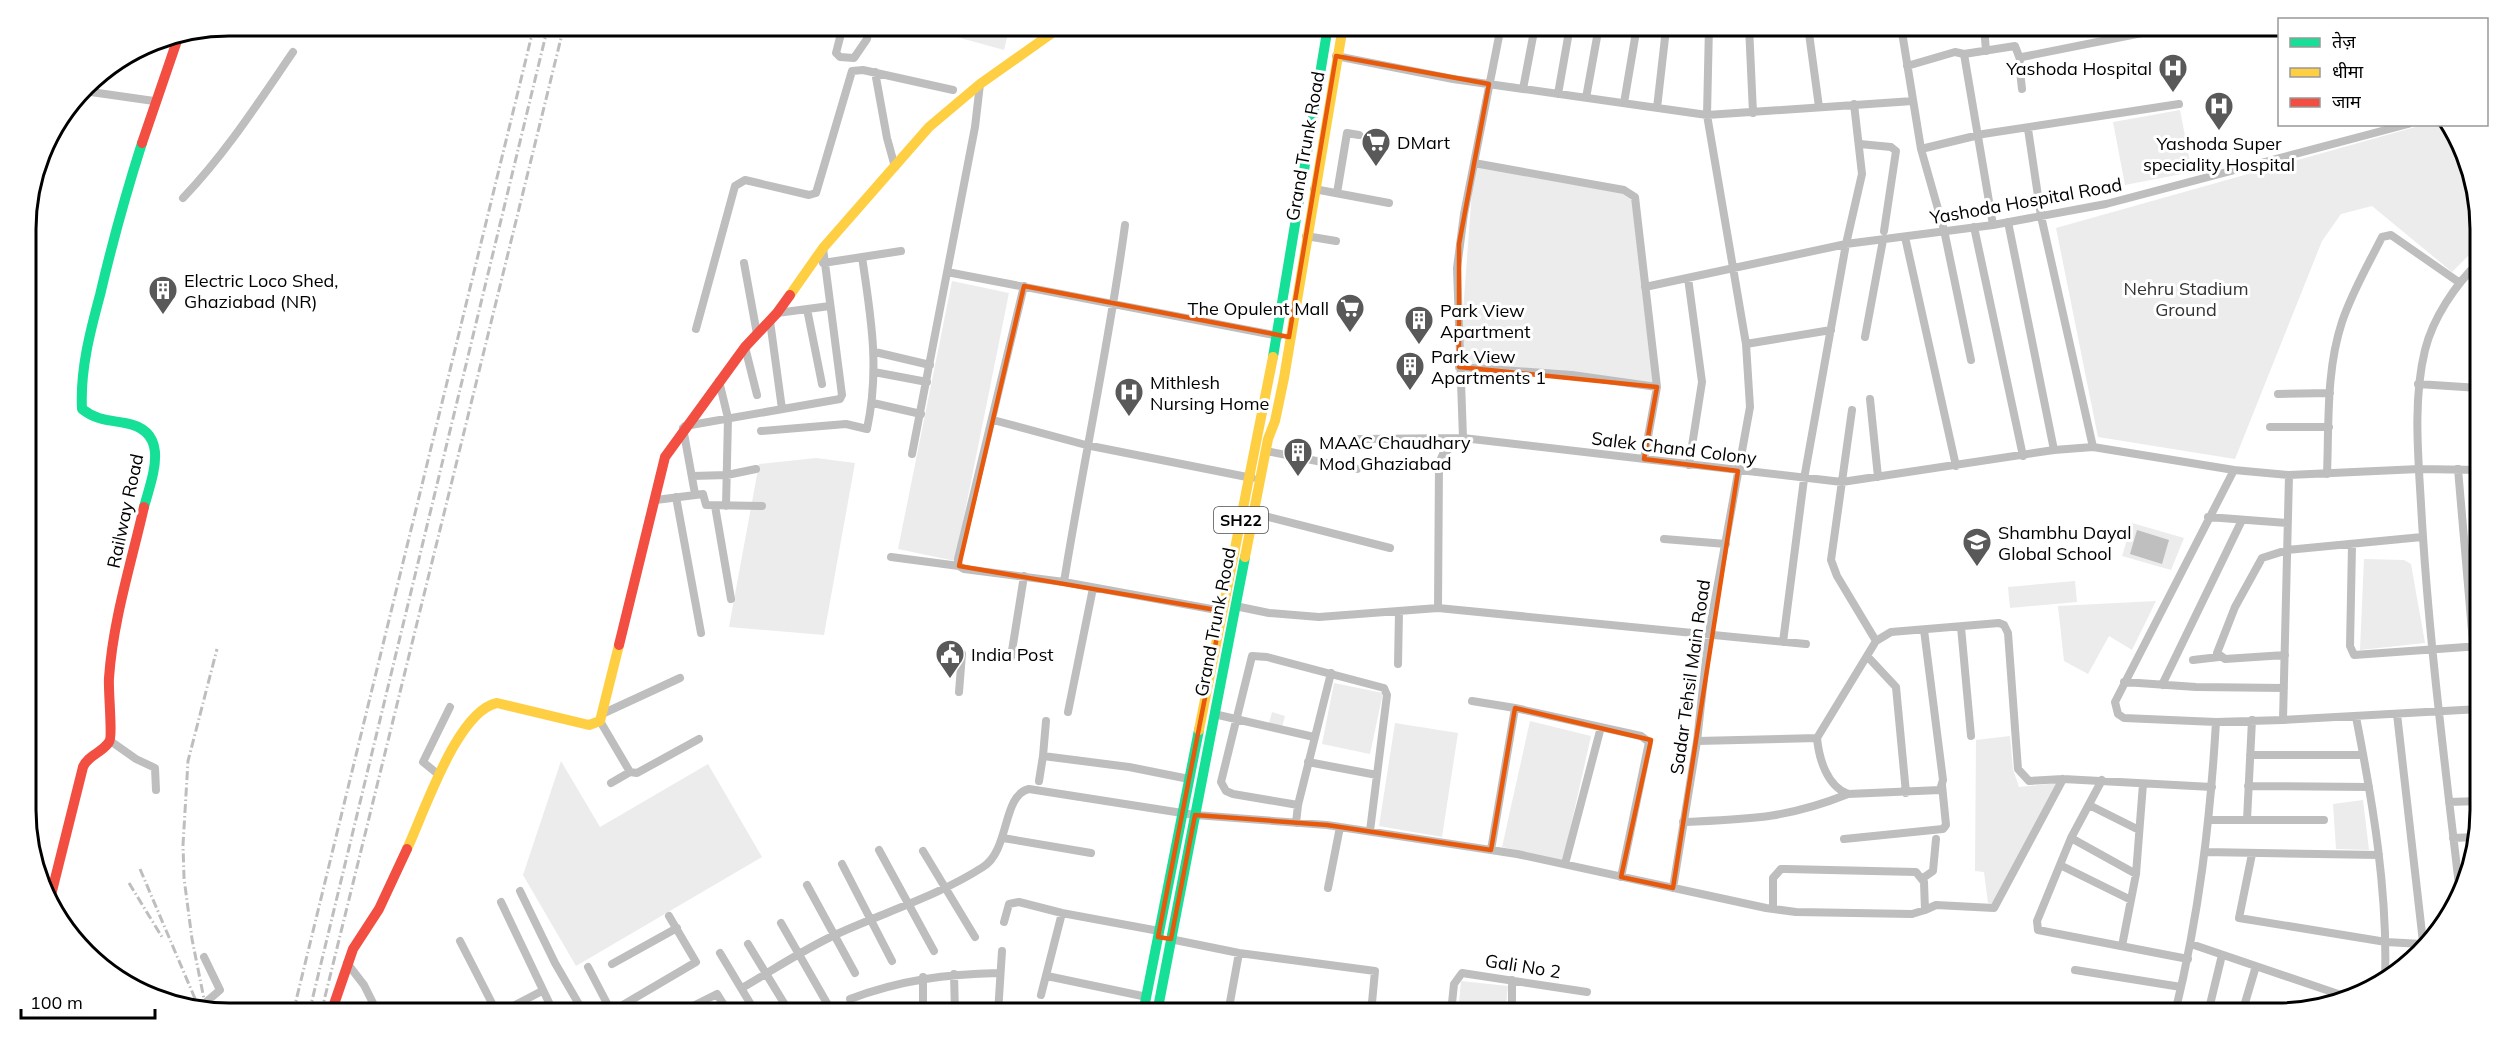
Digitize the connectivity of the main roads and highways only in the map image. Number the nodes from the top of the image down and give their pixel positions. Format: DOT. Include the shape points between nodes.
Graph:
graph roads {
  1 [pos="1048,36"];
  2 [pos="1326,36"];
  3 [pos="1341,36"];
  4 [pos="176,44"];
  5 [pos="1255,478"];
  6 [pos="1227,606"];
  7 [pos="53,888"];
  8 [pos="334,1003"];
  9 [pos="1146,1003"];
  10 [pos="1158,1003"];
  1 -- 8 [label="main road" via="980,84 929,127 823,249 684,427 667,452 601,718 589,725 505,704 487,705 464,730 439,776 389,888 347,963"];
  2 -- 5 [label="main road, Grand Trunk Road / SH22"];
  3 -- 5 [label="main road, Grand Trunk Road / SH22" via="1275,421"];
  4 -- 7 [label="main road, Railway Road" via="154,101 88,348 82,409 94,419 137,426 148,433 157,454 111,646 107,697 111,734 83,767"];
  5 -- 6 [label="main road, Grand Trunk Road / SH22"];
  5 -- 6 [label="main road, Grand Trunk Road / SH22" via="1253,513"];
  6 -- 9 [label="main road, Grand Trunk Road / SH22"];
  6 -- 10 [label="main road, Grand Trunk Road / SH22" via="1214,714"];
}
